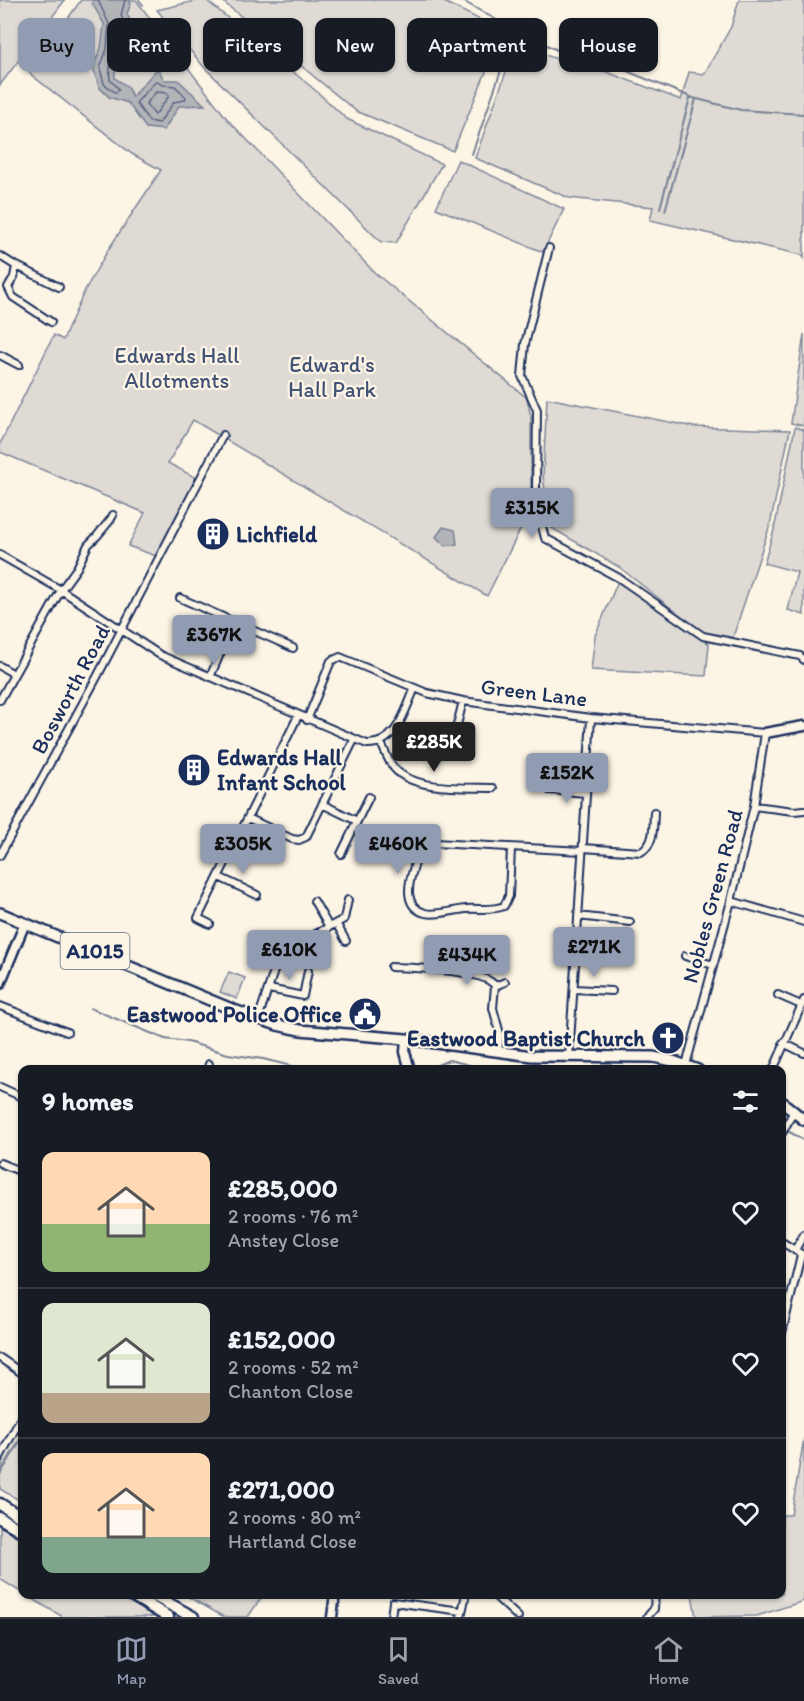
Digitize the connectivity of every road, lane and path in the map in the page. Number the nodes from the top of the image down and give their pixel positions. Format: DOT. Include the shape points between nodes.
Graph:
graph roads {
  1 [pos="549,248"];
  2 [pos="0,256"];
  3 [pos="15,265"];
  4 [pos="59,287"];
  5 [pos="51,322"];
  6 [pos="0,355"];
  7 [pos="19,366"];
  8 [pos="223,435"];
  9 [pos="113,515"];
  10 [pos="0,555"];
  11 [pos="61,590"];
  12 [pos="180,598"];
  13 [pos="234,622"];
  14 [pos="122,631"];
  15 [pos="293,648"];
  16 [pos="804,660"];
  17 [pos="0,666"];
  18 [pos="14,674"];
  19 [pos="210,677"];
  20 [pos="415,688"];
  21 [pos="0,700"];
  22 [pos="464,701"];
  23 [pos="298,716"];
  24 [pos="591,718"];
  25 [pos="307,720"];
  26 [pos="804,726"];
  27 [pos="455,733"];
  28 [pos="765,733"];
  29 [pos="354,740"];
  30 [pos="381,742"];
  31 [pos="493,788"];
  32 [pos="549,790"];
  33 [pos="586,793"];
  34 [pos="369,797"];
  35 [pos="322,804"];
  36 [pos="754,806"];
  37 [pos="804,810"];
  38 [pos="654,812"];
  39 [pos="248,818"];
  40 [pos="357,821"];
  41 [pos="511,848"];
  42 [pos="582,850"];
  43 [pos="341,854"];
  44 [pos="0,855"];
  45 [pos="219,877"];
  46 [pos="256,896"];
  47 [pos="348,900"];
  48 [pos="314,901"];
  49 [pos="731,902"];
  50 [pos="0,913"];
  51 [pos="578,916"];
  52 [pos="630,922"];
  53 [pos="804,922"];
  54 [pos="26,923"];
  55 [pos="336,923"];
  56 [pos="210,924"];
  57 [pos="329,927"];
  58 [pos="346,941"];
  59 [pos="685,956"];
  60 [pos="713,964"];
  61 [pos="391,967"];
  62 [pos="308,971"];
  63 [pos="505,982"];
  64 [pos="0,984"];
  65 [pos="495,986"];
  66 [pos="269,989"];
  67 [pos="574,989"];
  68 [pos="612,991"];
  69 [pos="778,995"];
  70 [pos="802,1003"];
  71 [pos="0,1006"];
  72 [pos="258,1019"];
  73 [pos="68,1032"];
  74 [pos="406,1039"];
  75 [pos="783,1043"];
  76 [pos="498,1052"];
  77 [pos="804,1053"];
  78 [pos="570,1058"];
  79 [pos="409,1065"];
  80 [pos="686,1065"];
  81 [pos="774,1065"];
  82 [pos="0,1088"];
  83 [pos="18,1095"];
  84 [pos="786,1105"];
  85 [pos="794,1112"];
  86 [pos="804,1120"];
  87 [pos="786,1126"];
  88 [pos="0,1163"];
  89 [pos="18,1170"];
  90 [pos="804,1234"];
  91 [pos="786,1244"];
  92 [pos="795,1250"];
  93 [pos="803,1255"];
  94 [pos="786,1318"];
  95 [pos="0,1358"];
  96 [pos="18,1370"];
  97 [pos="18,1423"];
  98 [pos="0,1457"];
  99 [pos="0,1504"];
  100 [pos="18,1515"];
  101 [pos="0,1518"];
  102 [pos="18,1529"];
  103 [pos="138,1599"];
  104 [pos="160,1599"];
  105 [pos="334,1599"];
  106 [pos="465,1599"];
  107 [pos="498,1599"];
  108 [pos="655,1599"];
  109 [pos="462,1614"];
  110 [pos="168,1617"];
  111 [pos="193,1617"];
  112 [pos="332,1617"];
  113 [pos="391,1617"];
  114 [pos="518,1617"];
  115 [pos="647,1617"];
  1 -- 16 [label="street" via="525,344 522,376 537,410 536,490 544,538 619,578 703,636"];
  2 -- 3 [label="street"];
  3 -- 4 [label="street"];
  3 -- 5 [label="street" via="8,287 13,297"];
  6 -- 7 [label="street"];
  8 -- 14 [label="street, Bosworth Road"];
  9 -- 11 [label="street" via="86,547"];
  10 -- 11 [label="street"];
  11 -- 14 [label="street"];
  11 -- 18 [label="street"];
  12 -- 13 [label="street"];
  13 -- 15 [label="street"];
  13 -- 19 [label="street"];
  14 -- 19 [label="street" via="151,650"];
  14 -- 44 [label="street, Bosworth Road"];
  17 -- 18 [label="street"];
  18 -- 21 [label="street"];
  19 -- 23 [label="street"];
  20 -- 22 [label="street, Green Lane"];
  20 -- 25 [label="street, Green Lane" via="337,657 330,664"];
  20 -- 30 [label="street" via="396,729"];
  22 -- 24 [label="street, Green Lane"];
  22 -- 27 [label="street"];
  23 -- 25 [label="street"];
  23 -- 39 [label="street"];
  24 -- 28 [label="street, Green Lane"];
  24 -- 33 [label="street"];
  25 -- 29 [label="street"];
  26 -- 28 [label="street, Green Lane"];
  28 -- 36 [label="street, Nobles Green Road"];
  29 -- 30 [label="street" via="367,744"];
  29 -- 35 [label="street"];
  30 -- 31 [label="street" via="394,768 409,780"];
  32 -- 33 [label="street"];
  33 -- 42 [label="street"];
  34 -- 40 [label="street"];
  35 -- 39 [label="street" via="302,840"];
  35 -- 40 [label="street"];
  36 -- 37 [label="street"];
  36 -- 49 [label="street, Nobles Green Road"];
  38 -- 42 [label="street" via="652,841 641,852"];
  39 -- 45 [label="street"];
  40 -- 43 [label="street"];
  41 -- 41 [label="street" via="435,843 424,847 409,883 410,900 428,914 504,906 509,896"];
  41 -- 42 [label="street"];
  42 -- 51 [label="street"];
  45 -- 46 [label="street"];
  45 -- 56 [label="street" via="198,918"];
  47 -- 55 [label="street" via="345,918"];
  48 -- 57 [label="street"];
  49 -- 53 [label="street"];
  49 -- 60 [label="street, Nobles Green Road"];
  50 -- 54 [label="main road, A1015"];
  51 -- 52 [label="street"];
  51 -- 67 [label="street"];
  54 -- 64 [label="street"];
  54 -- 72 [label="main road, A1015"];
  55 -- 57 [label="street"];
  55 -- 58 [label="street"];
  57 -- 66 [label="street" via="279,956"];
  59 -- 60 [label="street"];
  60 -- 80 [label="street, Nobles Green Road"];
  61 -- 65 [label="street" via="480,975"];
  62 -- 66 [label="street" via="303,996"];
  63 -- 65 [label="street"];
  65 -- 76 [label="street"];
  66 -- 72 [label="street"];
  67 -- 68 [label="street"];
  67 -- 78 [label="street"];
  69 -- 70 [label="street"];
  70 -- 75 [label="street"];
  71 -- 73 [label="street"];
  72 -- 74 [label="main road, A1015" via="300,1030"];
  74 -- 76 [label="main road, A1015"];
  74 -- 79 [label="street"];
  75 -- 77 [label="street"];
  75 -- 81 [label="street"];
  76 -- 78 [label="main road, A1015"];
  78 -- 80 [label="main road, A1015" via="653,1058"];
  82 -- 83 [label="street"];
  84 -- 85 [label="main road"];
  85 -- 86 [label="main road"];
  85 -- 87 [label="street"];
  88 -- 89 [label="street"];
  90 -- 92 [label="street"];
  91 -- 92 [label="street"];
  92 -- 93 [label="street"];
  93 -- 94 [label="street"];
  95 -- 96 [label="street"];
  97 -- 98 [label="street"];
  99 -- 100 [label="highway"];
  101 -- 102 [label="highway"];
  103 -- 110 [label="highway"];
  104 -- 111 [label="highway"];
  105 -- 112 [label="street"];
  106 -- 109 [label="street"];
  107 -- 114 [label="street"];
  108 -- 115 [label="street" via="654,1609"];
  109 -- 113 [label="street" via="393,1602"];
}
